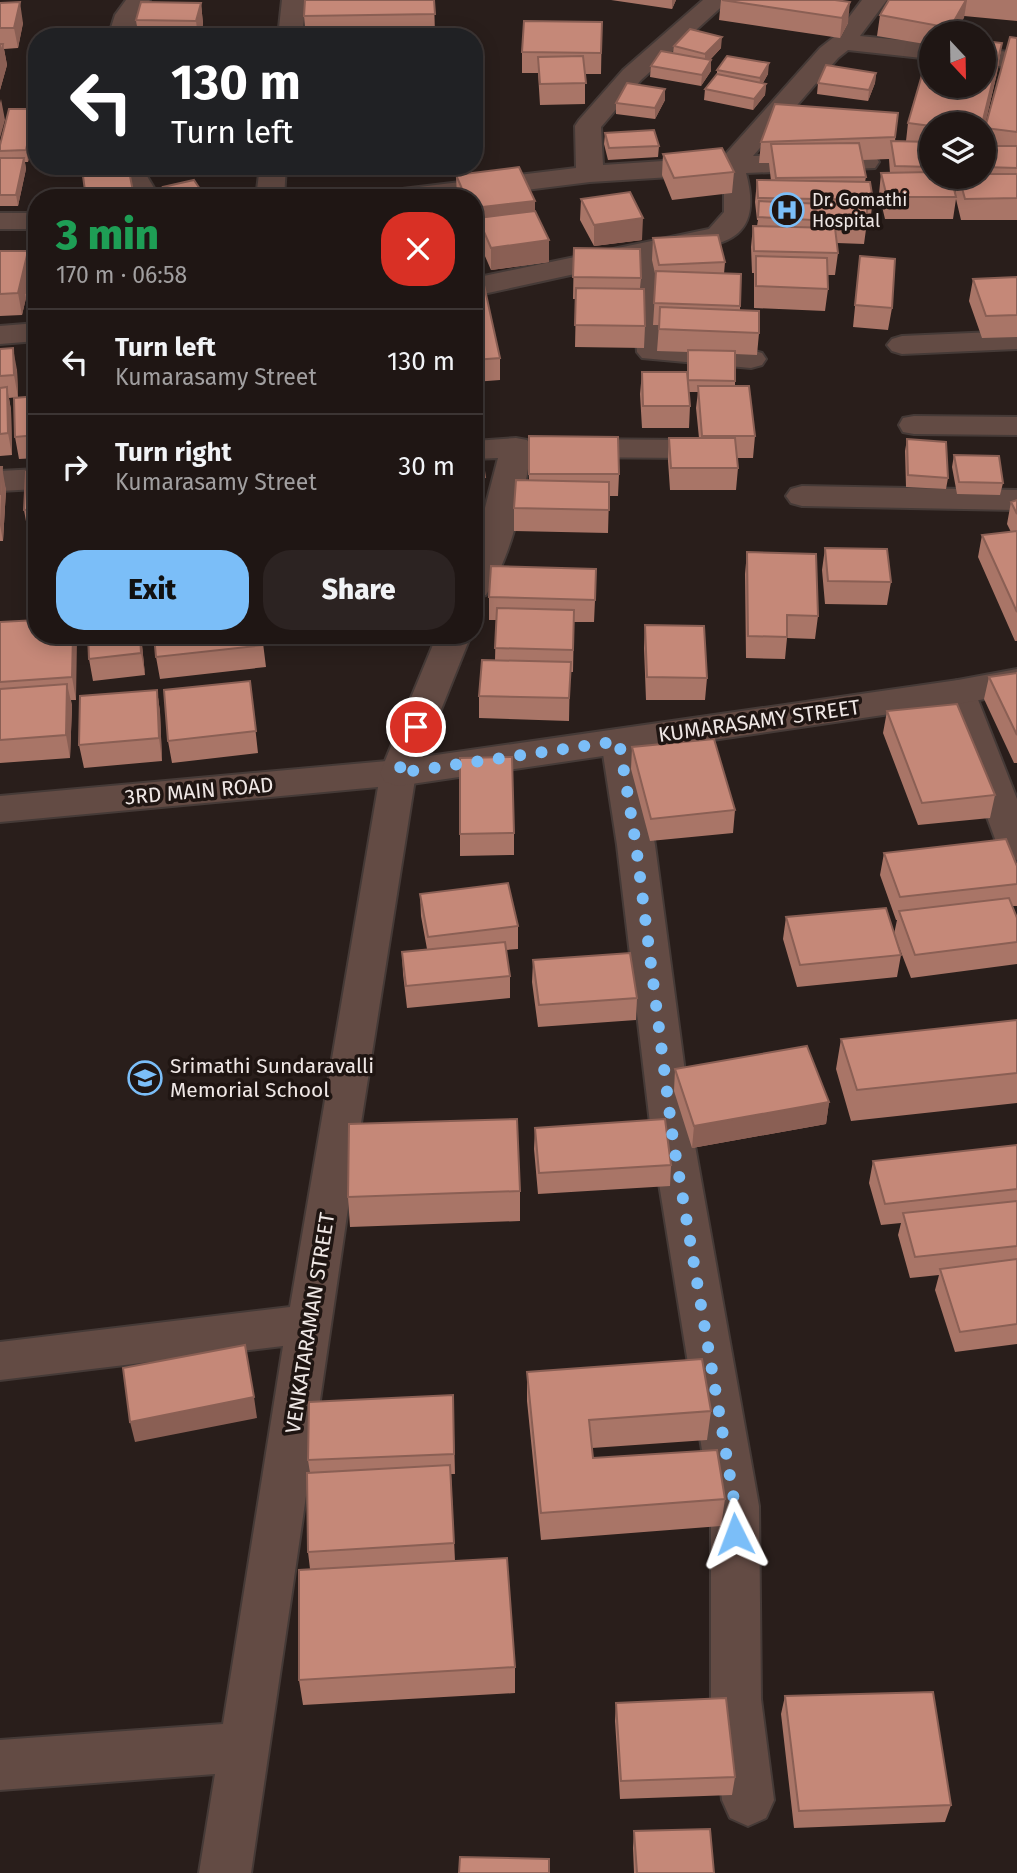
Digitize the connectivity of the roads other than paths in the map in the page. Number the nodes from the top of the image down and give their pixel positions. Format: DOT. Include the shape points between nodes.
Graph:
graph roads {
  1 [pos="138,0"];
  2 [pos="295,0"];
  3 [pos="717,0"];
  4 [pos="875,0"];
  5 [pos="123,28"];
  6 [pos="291,28"];
  7 [pos="843,42"];
  8 [pos="919,50"];
  9 [pos="996,58"];
  10 [pos="1017,61"];
  11 [pos="866,162"];
  12 [pos="731,165"];
  13 [pos="590,174"];
  14 [pos="468,189"];
  15 [pos="0,221"];
  16 [pos="28,221"];
  17 [pos="643,251"];
  18 [pos="483,285"];
  19 [pos="28,333"];
  20 [pos="0,335"];
  21 [pos="1017,340"];
  22 [pos="902,345"];
  23 [pos="751,359"];
  24 [pos="915,425"];
  25 [pos="1017,426"];
  26 [pos="516,447"];
  27 [pos="483,449"];
  28 [pos="689,449"];
  29 [pos="28,479"];
  30 [pos="0,481"];
  31 [pos="802,496"];
  32 [pos="1017,500"];
  33 [pos="483,571"];
  34 [pos="450,644"];
  35 [pos="1017,681"];
  36 [pos="958,692"];
  37 [pos="619,741"];
  38 [pos="398,773"];
  39 [pos="0,809"];
  40 [pos="1017,847"];
  41 [pos="309,1324"];
  42 [pos="0,1360"];
  43 [pos="246,1747"];
  44 [pos="0,1765"];
  45 [pos="748,1800"];
  46 [pos="225,1873"];
  1 -- 5 [label="street"];
  2 -- 6 [label="street"];
  3 -- 13 [label="street" via="632,75 588,126"];
  4 -- 7 [label="street"];
  7 -- 8 [label="street"];
  7 -- 12 [label="street"];
  9 -- 10 [label="street"];
  11 -- 12 [label="street"];
  12 -- 13 [label="street"];
  12 -- 17 [label="street" via="740,204 733,226 718,235"];
  13 -- 14 [label="street"];
  15 -- 16 [label="street"];
  17 -- 18 [label="street"];
  17 -- 23 [label="street" via="652,352"];
  19 -- 20 [label="street"];
  21 -- 22 [label="street"];
  24 -- 25 [label="street"];
  26 -- 27 [label="street"];
  26 -- 28 [label="street"];
  26 -- 33 [label="street" via="491,556"];
  29 -- 30 [label="street"];
  31 -- 32 [label="street"];
  34 -- 38 [label="street"];
  35 -- 36 [label="street, KUMARASAMY STREET"];
  36 -- 37 [label="street, KUMARASAMY STREET"];
  36 -- 40 [label="street"];
  37 -- 38 [label="street, KUMARASAMY STREET"];
  37 -- 45 [label="street" via="673,1140 735,1506 736,1699"];
  38 -- 39 [label="street, 3RD MAIN ROAD"];
  38 -- 41 [label="street, VENKATARAMAN STREET"];
  41 -- 42 [label="street"];
  41 -- 43 [label="street, VENKATARAMAN STREET"];
  43 -- 44 [label="street"];
  43 -- 46 [label="street, VENKATARAMAN STREET"];
}
